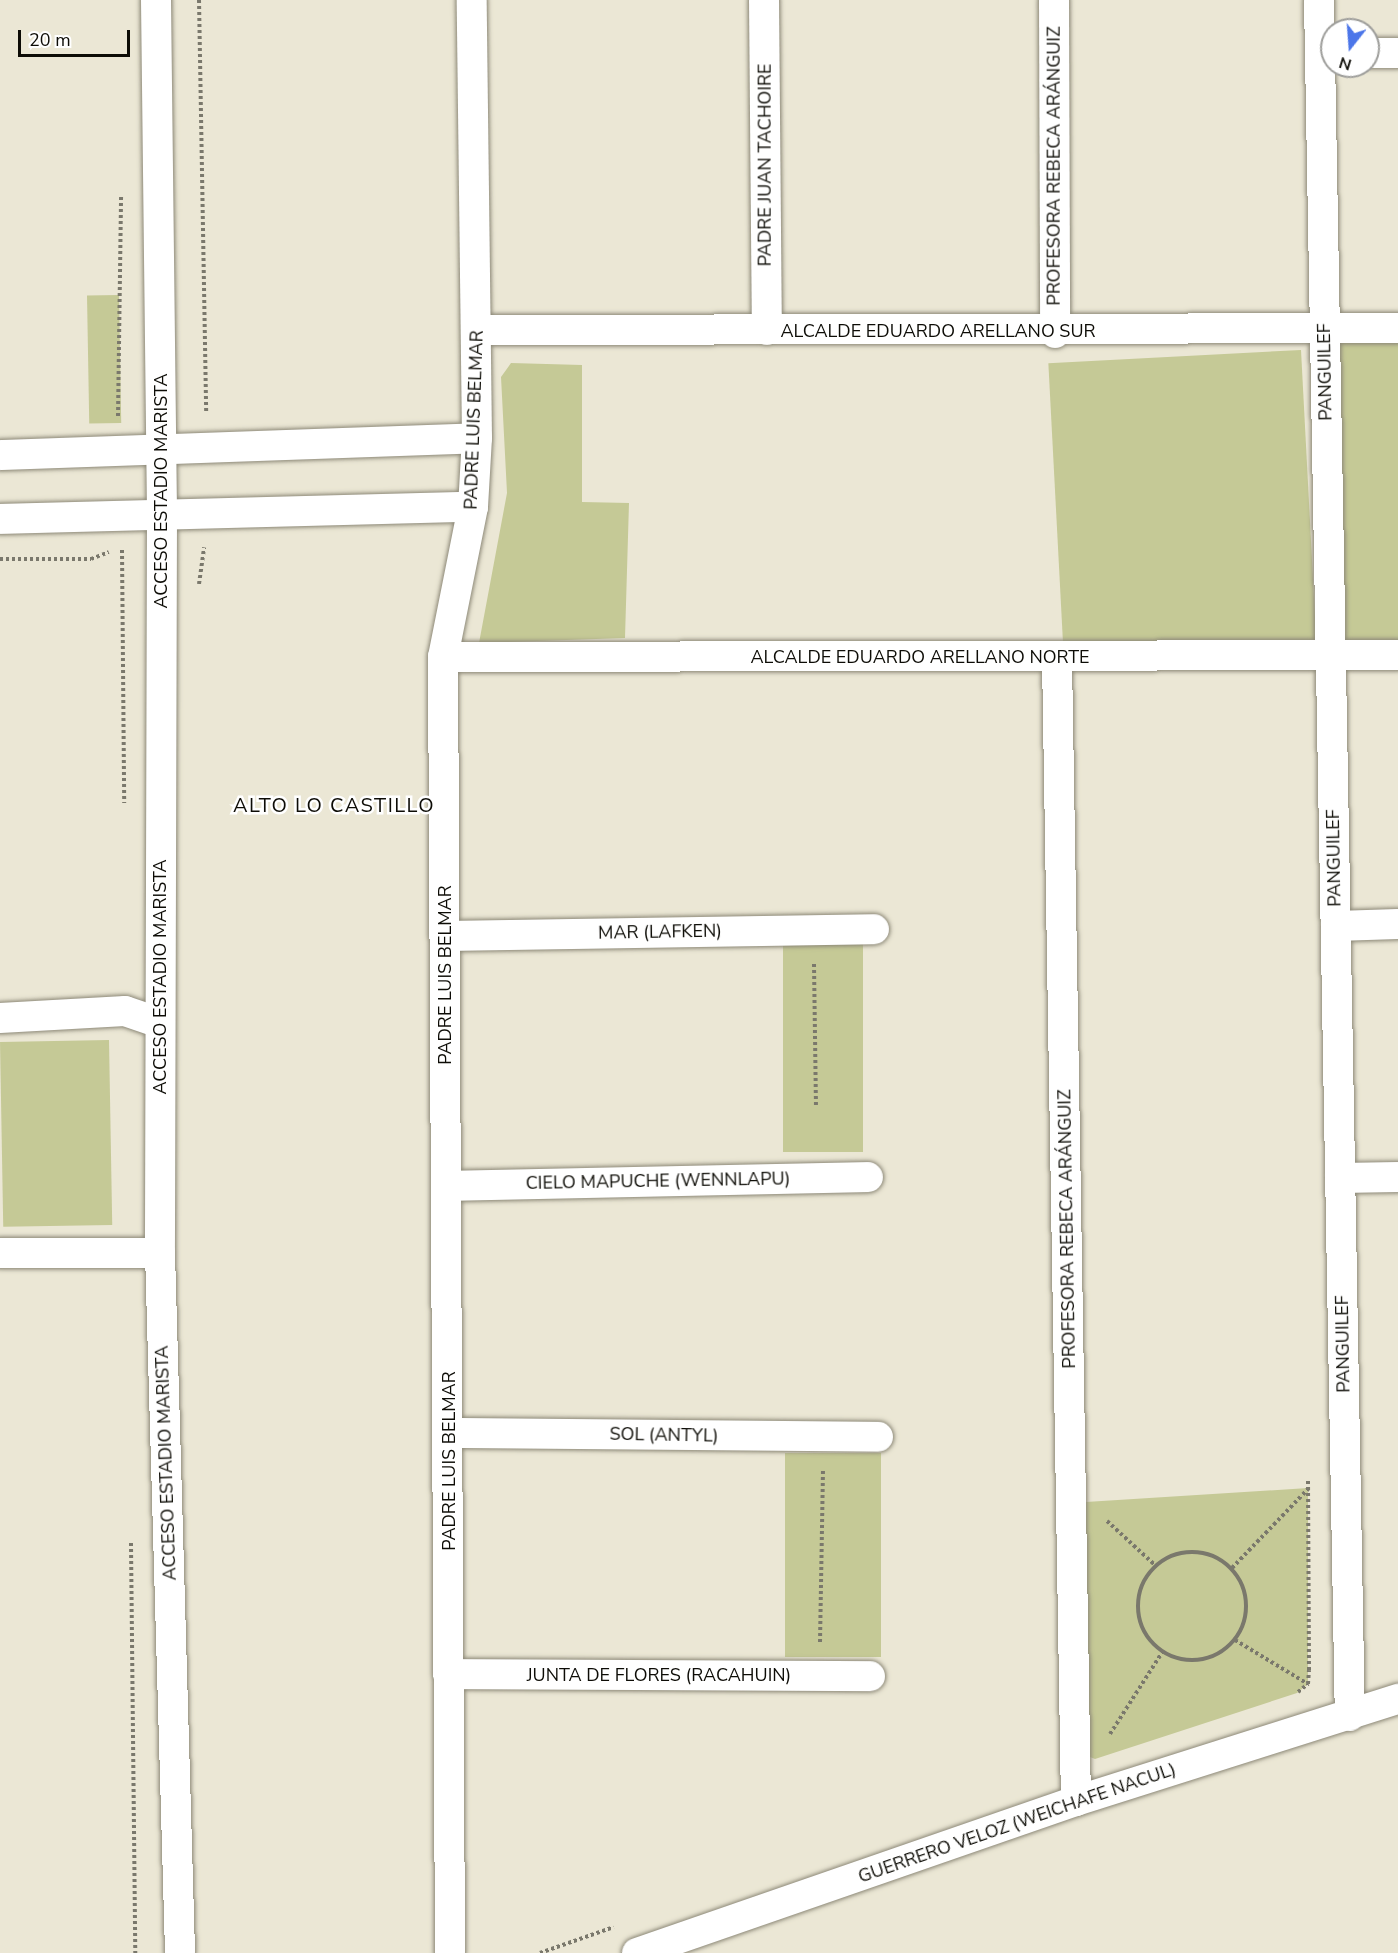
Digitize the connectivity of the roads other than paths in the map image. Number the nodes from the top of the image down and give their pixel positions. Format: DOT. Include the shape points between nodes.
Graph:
graph roads {
  1 [pos="156,0"];
  2 [pos="472,0"];
  3 [pos="764,0"];
  4 [pos="1054,0"];
  5 [pos="1319,0"];
  6 [pos="1321,18"];
  7 [pos="1380,53"];
  8 [pos="1398,53"];
  9 [pos="1326,78"];
  10 [pos="1398,328"];
  11 [pos="1325,329"];
  12 [pos="477,330"];
  13 [pos="767,330"];
  14 [pos="1054,333"];
  15 [pos="477,438"];
  16 [pos="161,450"];
  17 [pos="0,455"];
  18 [pos="473,507"];
  19 [pos="162,515"];
  20 [pos="0,519"];
  21 [pos="1398,655"];
  22 [pos="1331,656"];
  23 [pos="443,657"];
  24 [pos="1057,658"];
  25 [pos="1398,924"];
  26 [pos="1336,926"];
  27 [pos="874,929"];
  28 [pos="445,936"];
  29 [pos="0,1018"];
  30 [pos="160,1023"];
  31 [pos="868,1177"];
  32 [pos="1398,1177"];
  33 [pos="1340,1178"];
  34 [pos="447,1186"];
  35 [pos="0,1253"];
  36 [pos="160,1253"];
  37 [pos="449,1433"];
  38 [pos="878,1437"];
  39 [pos="448,1674"];
  40 [pos="870,1676"];
  41 [pos="1398,1699"];
  42 [pos="1350,1716"];
  43 [pos="1076,1801"];
  44 [pos="180,1953"];
  45 [pos="450,1953"];
  46 [pos="637,1953"];
  1 -- 16 [label="street, ACCESO ESTADIO MARISTA"];
  2 -- 12 [label="street, PADRE LUIS BELMAR"];
  3 -- 13 [label="street, PADRE JUAN TACHOIRE"];
  4 -- 14 [label="street, PROFESORA REBECA ARÁNGUIZ"];
  5 -- 6 [label="street, PANGUILEF"];
  7 -- 8 [label="street"];
  9 -- 11 [label="street, PANGUILEF"];
  10 -- 11 [label="street, ALCALDE EDUARDO ARELLANO SUR"];
  11 -- 14 [label="street, ALCALDE EDUARDO ARELLANO SUR"];
  11 -- 22 [label="street, PANGUILEF"];
  12 -- 13 [label="street, ALCALDE EDUARDO ARELLANO SUR"];
  12 -- 15 [label="street, PADRE LUIS BELMAR"];
  13 -- 14 [label="street, ALCALDE EDUARDO ARELLANO SUR"];
  15 -- 16 [label="street"];
  15 -- 18 [label="street, PADRE LUIS BELMAR"];
  16 -- 17 [label="street"];
  16 -- 19 [label="street, ACCESO ESTADIO MARISTA"];
  18 -- 19 [label="street"];
  18 -- 23 [label="street, PADRE LUIS BELMAR"];
  19 -- 20 [label="street" via="121,534"];
  19 -- 30 [label="street, ACCESO ESTADIO MARISTA"];
  21 -- 22 [label="street, ALCALDE EDUARDO ARELLANO NORTE"];
  22 -- 24 [label="street, ALCALDE EDUARDO ARELLANO NORTE"];
  22 -- 26 [label="street, PANGUILEF"];
  23 -- 24 [label="street, ALCALDE EDUARDO ARELLANO NORTE"];
  23 -- 28 [label="street, PADRE LUIS BELMAR"];
  24 -- 43 [label="street, PROFESORA REBECA ARÁNGUIZ"];
  25 -- 26 [label="street"];
  26 -- 33 [label="street, PANGUILEF"];
  27 -- 28 [label="street, MAR (LAFKEN)"];
  28 -- 34 [label="street, PADRE LUIS BELMAR"];
  29 -- 30 [label="street" via="126,1011"];
  30 -- 36 [label="street, ACCESO ESTADIO MARISTA"];
  31 -- 34 [label="street, CIELO MAPUCHE (WENNLAPU)"];
  32 -- 33 [label="street"];
  33 -- 42 [label="street, PANGUILEF"];
  34 -- 37 [label="street, PADRE LUIS BELMAR"];
  35 -- 36 [label="street"];
  36 -- 44 [label="street, ACCESO ESTADIO MARISTA"];
  37 -- 38 [label="street, SOL (ANTYL)"];
  37 -- 39 [label="street, PADRE LUIS BELMAR"];
  39 -- 40 [label="street, JUNTA DE FLORES (RACAHUIN)"];
  39 -- 45 [label="street, PADRE LUIS BELMAR"];
  41 -- 42 [label="street, GUERRERO VELOZ (WEICHAFE NACUL)"];
  42 -- 43 [label="street, GUERRERO VELOZ (WEICHAFE NACUL)"];
  43 -- 46 [label="street, GUERRERO VELOZ (WEICHAFE NACUL)"];
}
